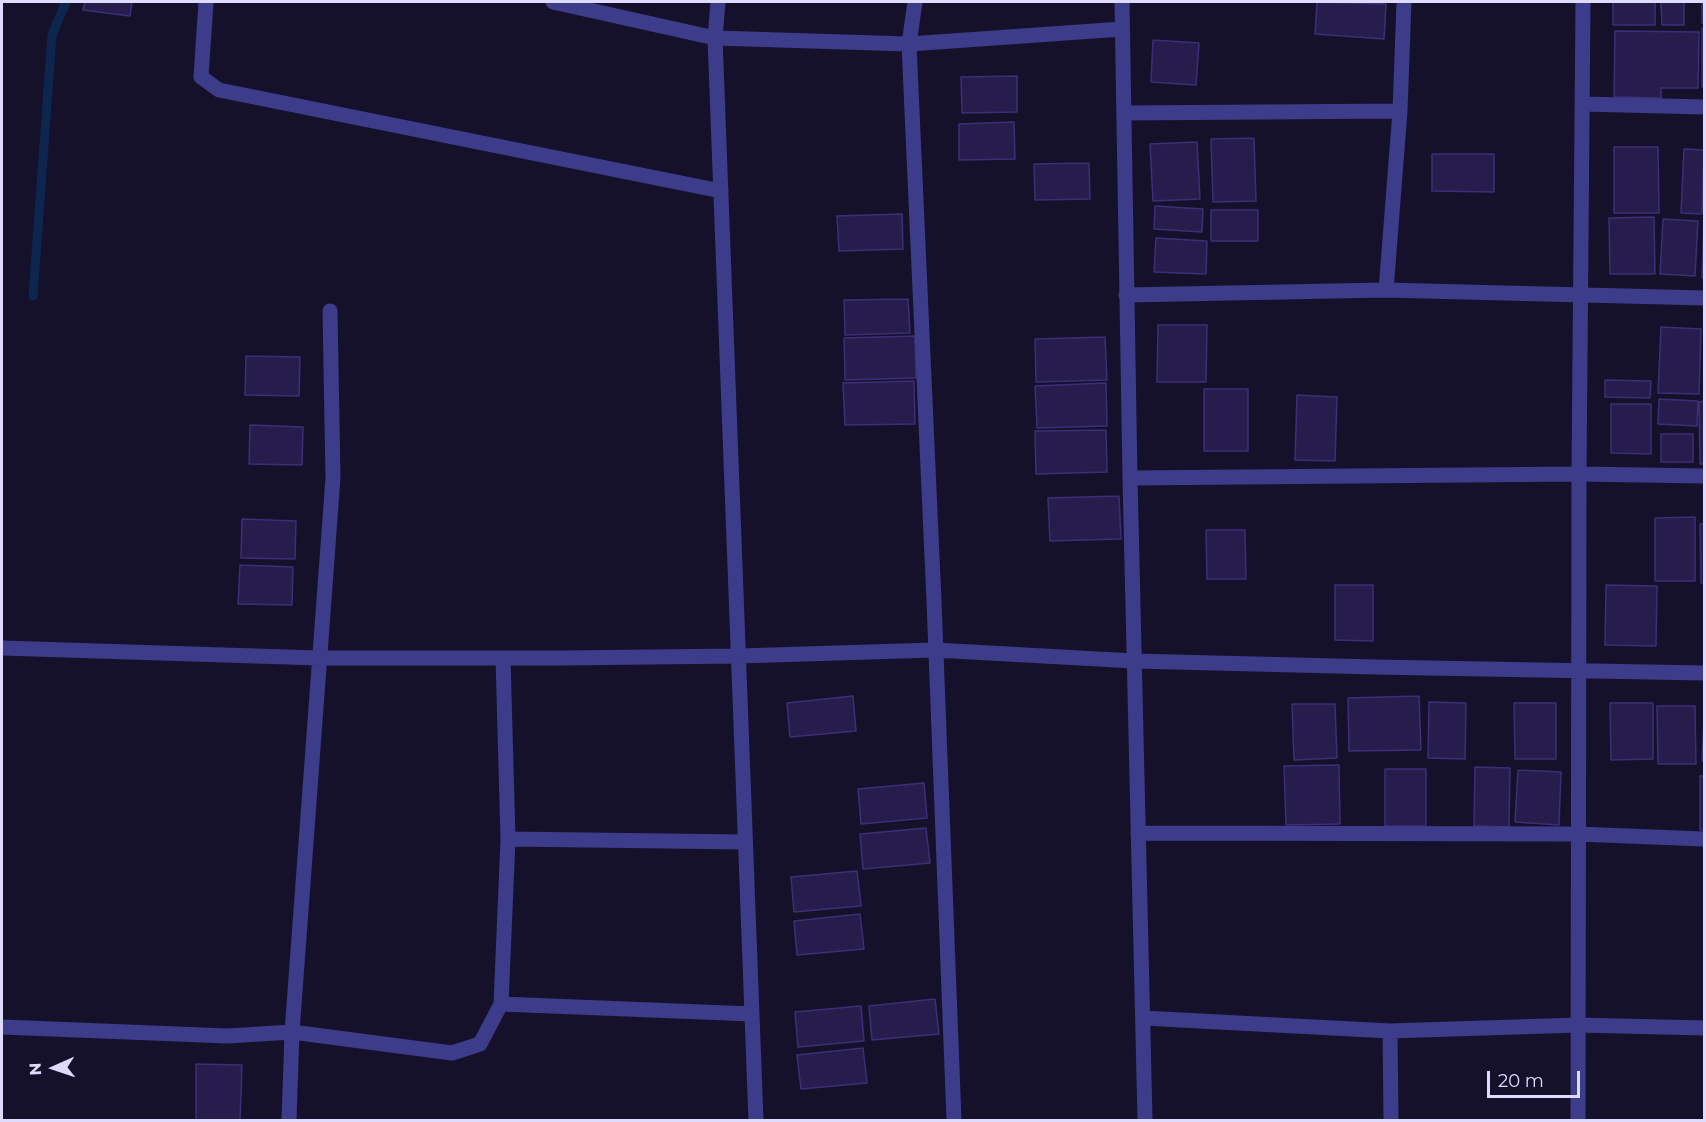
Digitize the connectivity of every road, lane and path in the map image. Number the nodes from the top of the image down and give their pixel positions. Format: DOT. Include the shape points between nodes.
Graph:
graph roads {
  1 [pos="206,2"];
  2 [pos="553,2"];
  3 [pos="718,2"];
  4 [pos="915,2"];
  5 [pos="1122,2"];
  6 [pos="1404,2"];
  7 [pos="1583,2"];
  8 [pos="1122,29"];
  9 [pos="715,38"];
  10 [pos="909,44"];
  11 [pos="1582,104"];
  12 [pos="1704,107"];
  13 [pos="1400,111"];
  14 [pos="1124,113"];
  15 [pos="721,191"];
  16 [pos="1386,290"];
  17 [pos="1126,295"];
  18 [pos="1580,295"];
  19 [pos="1704,298"];
  20 [pos="330,311"];
  21 [pos="1579,474"];
  22 [pos="1704,476"];
  23 [pos="1130,478"];
  24 [pos="2,648"];
  25 [pos="935,650"];
  26 [pos="739,656"];
  27 [pos="319,658"];
  28 [pos="503,658"];
  29 [pos="1134,661"];
  30 [pos="1579,670"];
  31 [pos="1704,673"];
  32 [pos="1137,833"];
  33 [pos="1577,834"];
  34 [pos="508,839"];
  35 [pos="1704,839"];
  36 [pos="745,842"];
  37 [pos="501,1004"];
  38 [pos="752,1014"];
  39 [pos="1143,1018"];
  40 [pos="1578,1025"];
  41 [pos="2,1027"];
  42 [pos="1704,1028"];
  43 [pos="1390,1031"];
  44 [pos="292,1032"];
  45 [pos="289,1120"];
  46 [pos="756,1120"];
  47 [pos="954,1120"];
  48 [pos="1145,1120"];
  49 [pos="1391,1120"];
  50 [pos="1578,1120"];
  1 -- 15 [label="street" via="201,77 219,90"];
  2 -- 9 [label="street"];
  3 -- 9 [label="street"];
  4 -- 10 [label="street"];
  5 -- 8 [label="street"];
  6 -- 13 [label="street"];
  7 -- 11 [label="street"];
  8 -- 10 [label="street"];
  8 -- 14 [label="street"];
  9 -- 10 [label="street"];
  9 -- 15 [label="street"];
  10 -- 25 [label="street"];
  11 -- 12 [label="street"];
  11 -- 18 [label="street"];
  13 -- 14 [label="street"];
  13 -- 16 [label="street"];
  14 -- 17 [label="street"];
  15 -- 26 [label="street"];
  16 -- 17 [label="street"];
  16 -- 18 [label="street"];
  17 -- 23 [label="street"];
  18 -- 19 [label="street"];
  18 -- 21 [label="street"];
  20 -- 27 [label="street" via="333,477"];
  21 -- 22 [label="street"];
  21 -- 23 [label="street"];
  21 -- 30 [label="street"];
  23 -- 29 [label="street"];
  24 -- 27 [label="street"];
  25 -- 26 [label="street"];
  25 -- 29 [label="street"];
  25 -- 47 [label="street"];
  26 -- 28 [label="street"];
  26 -- 36 [label="street"];
  27 -- 28 [label="street"];
  27 -- 44 [label="street"];
  28 -- 34 [label="street"];
  29 -- 30 [label="street"];
  29 -- 32 [label="street"];
  30 -- 31 [label="street"];
  30 -- 33 [label="street"];
  32 -- 33 [label="street"];
  32 -- 39 [label="street"];
  33 -- 35 [label="street"];
  33 -- 40 [label="street"];
  34 -- 36 [label="street"];
  34 -- 37 [label="street"];
  36 -- 38 [label="street"];
  37 -- 38 [label="street"];
  37 -- 44 [label="street" via="480,1044 452,1053"];
  38 -- 46 [label="street"];
  39 -- 43 [label="street"];
  39 -- 48 [label="street"];
  40 -- 42 [label="street"];
  40 -- 43 [label="street"];
  40 -- 50 [label="street"];
  41 -- 44 [label="street" via="227,1036"];
  43 -- 49 [label="street"];
  44 -- 45 [label="street"];
}
